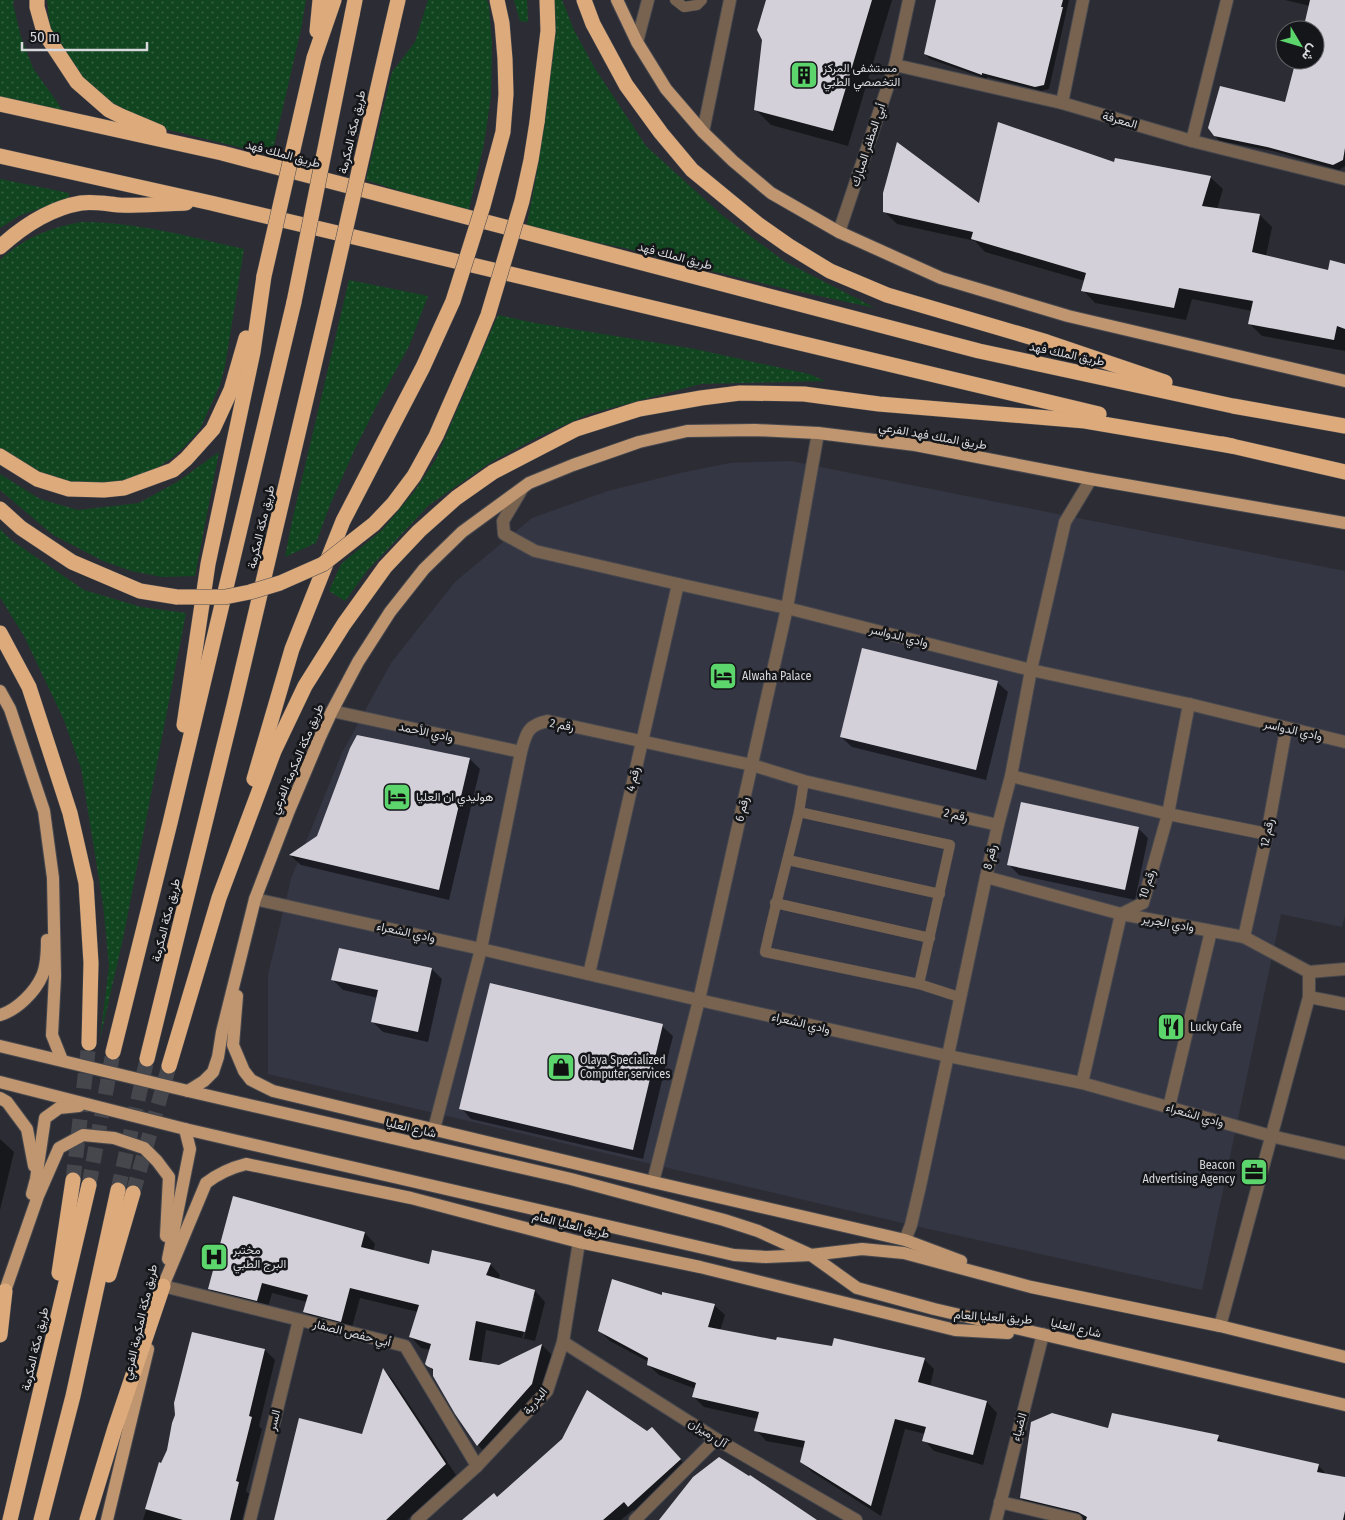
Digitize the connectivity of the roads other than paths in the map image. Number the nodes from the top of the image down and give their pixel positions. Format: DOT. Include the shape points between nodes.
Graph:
graph roads {
  1 [pos="37,0"];
  2 [pos="320,0"];
  3 [pos="334,0"];
  4 [pos="398,0"];
  5 [pos="497,0"];
  6 [pos="547,0"];
  7 [pos="584,0"];
  8 [pos="617,0"];
  9 [pos="648,0"];
  10 [pos="676,0"];
  11 [pos="702,0"];
  12 [pos="730,0"];
  13 [pos="909,0"];
  14 [pos="1083,0"];
  15 [pos="1227,0"];
  16 [pos="354,7"];
  17 [pos="637,42"];
  18 [pos="314,58"];
  19 [pos="895,65"];
  20 [pos="1062,103"];
  21 [pos="0,104"];
  22 [pos="703,132"];
  23 [pos="1192,140"];
  24 [pos="222,153"];
  25 [pos="0,156"];
  26 [pos="1345,179"];
  27 [pos="211,203"];
  28 [pos="839,232"];
  29 [pos="0,247"];
  30 [pos="264,276"];
  31 [pos="1345,381"];
  32 [pos="1232,406"];
  33 [pos="1345,426"];
  34 [pos="818,433"];
  35 [pos="1232,446"];
  36 [pos="0,456"];
  37 [pos="1345,472"];
  38 [pos="1091,480"];
  39 [pos="522,489"];
  40 [pos="0,509"];
  41 [pos="1345,522"];
  42 [pos="678,584"];
  43 [pos="787,608"];
  44 [pos="0,633"];
  45 [pos="1031,670"];
  46 [pos="0,691"];
  47 [pos="1189,704"];
  48 [pos="332,711"];
  49 [pos="1286,729"];
  50 [pos="642,741"];
  51 [pos="1345,742"];
  52 [pos="521,752"];
  53 [pos="752,765"];
  54 [pos="1011,776"];
  55 [pos="804,781"];
  56 [pos="799,812"];
  57 [pos="1168,814"];
  58 [pos="170,823"];
  59 [pos="998,825"];
  60 [pos="1267,834"];
  61 [pos="788,860"];
  62 [pos="986,877"];
  63 [pos="53,878"];
  64 [pos="940,894"];
  65 [pos="219,898"];
  66 [pos="255,899"];
  67 [pos="776,903"];
  68 [pos="1121,914"];
  69 [pos="1211,931"];
  70 [pos="1244,937"];
  71 [pos="930,938"];
  72 [pos="482,949"];
  73 [pos="241,956"];
  74 [pos="1345,969"];
  75 [pos="1308,972"];
  76 [pos="589,974"];
  77 [pos="919,984"];
  78 [pos="1309,997"];
  79 [pos="960,998"];
  80 [pos="699,1000"];
  81 [pos="1345,1004"];
  82 [pos="0,1015"];
  83 [pos="89,1043"];
  84 [pos="0,1046"];
  85 [pos="113,1052"];
  86 [pos="948,1056"];
  87 [pos="147,1059"];
  88 [pos="62,1060"];
  89 [pos="169,1066"];
  90 [pos="0,1082"];
  91 [pos="1082,1083"];
  92 [pos="188,1091"];
  93 [pos="0,1098"];
  94 [pos="89,1104"];
  95 [pos="1169,1107"];
  96 [pos="185,1129"];
  97 [pos="434,1130"];
  98 [pos="1271,1136"];
  99 [pos="1345,1153"];
  100 [pos="36,1179"];
  101 [pos="73,1180"];
  102 [pos="653,1182"];
  103 [pos="89,1185"];
  104 [pos="126,1191"];
  105 [pos="905,1240"];
  106 [pos="579,1242"];
  107 [pos="811,1255"];
  108 [pos="163,1286"];
  109 [pos="1031,1287"];
  110 [pos="3,1290"];
  111 [pos="0,1310"];
  112 [pos="299,1320"];
  113 [pos="1220,1326"];
  114 [pos="1043,1334"];
  115 [pos="0,1335"];
  116 [pos="563,1342"];
  117 [pos="1345,1358"];
  118 [pos="43,1382"];
  119 [pos="1345,1406"];
  120 [pos="716,1439"];
  121 [pos="477,1466"];
  122 [pos="1000,1502"];
  123 [pos="10,1520"];
  124 [pos="41,1520"];
  125 [pos="87,1520"];
  126 [pos="107,1520"];
  127 [pos="250,1520"];
  128 [pos="418,1520"];
  129 [pos="635,1520"];
  130 [pos="856,1520"];
  131 [pos="996,1520"];
  132 [pos="1076,1520"];
  1 -- 24 [label="highway" via="44,32 51,44 77,82 109,110 152,130"];
  2 -- 18 [label="highway"];
  3 -- 18 [label="highway"];
  4 -- 87 [label="highway, طريق مكة المكرمة, bridge" via="234,705"];
  5 -- 65 [label="highway, bridge" via="502,23 506,94 503,132 483,206 453,301 423,367 343,521 292,649"];
  6 -- 40 [label="highway, bridge" via="548,31 531,160 488,315 436,436 414,476 374,524 323,564 280,584 226,597 177,597 140,590 72,562 21,528"];
  7 -- 32 [label="highway" via="593,24 626,85 661,133 692,170 758,225 789,246 830,271 887,295 1047,342"];
  8 -- 17 [label="main road"];
  9 -- 17 [label="street"];
  10 -- 11 [label="lane" via="684,7 697,5"];
  12 -- 22 [label="street"];
  13 -- 19 [label="street, أبي المظفر المبارك"];
  14 -- 20 [label="street"];
  15 -- 23 [label="street"];
  16 -- 58 [label="highway, طريق مكة المكرمة, bridge" via="294,302"];
  17 -- 22 [label="main road" via="666,90"];
  18 -- 30 [label="highway, bridge"];
  19 -- 20 [label="street, المعرفة"];
  19 -- 28 [label="street, أبي المظفر المبارك"];
  20 -- 23 [label="street, المعرفة"];
  21 -- 24 [label="highway, طريق الملك فهد"];
  22 -- 28 [label="main road" via="771,193"];
  23 -- 26 [label="street, المعرفة"];
  24 -- 32 [label="highway, طريق الملك فهد" via="979,351"];
  25 -- 27 [label="highway"];
  27 -- 29 [label="highway" via="122,205 82,202 60,209 15,233"];
  27 -- 35 [label="highway"];
  28 -- 31 [label="main road" via="941,278 1068,316"];
  30 -- 36 [label="highway" via="231,390 213,428 173,470 124,488 69,489 37,479"];
  30 -- 58 [label="highway" via="253,352 208,564"];
  32 -- 33 [label="highway, طريق الملك فهد"];
  34 -- 38 [label="main road, طريق الملك فهد الفرعي" via="915,445"];
  34 -- 39 [label="main road, طريق الملك فهد الفرعي" via="687,431 639,442 573,465"];
  34 -- 43 [label="street, رقم 6"];
  35 -- 37 [label="highway"];
  35 -- 65 [label="highway" via="1085,421 795,394 740,393 700,398 639,409 576,429 493,472 456,498 385,566 305,686 274,751"];
  38 -- 41 [label="main road, طريق الملك فهد الفرعي"];
  38 -- 45 [label="street, رقم 8" via="1065,522"];
  39 -- 42 [label="street, وادي الدواسر" via="503,521 504,534 535,551"];
  39 -- 48 [label="main road, طريق مكة المكرمة الفرعي" via="462,532 424,569 384,620"];
  42 -- 43 [label="street, وادي الدواسر"];
  42 -- 50 [label="street, رقم 4"];
  43 -- 45 [label="street, وادي الدواسر"];
  43 -- 53 [label="street, رقم 6"];
  44 -- 83 [label="highway" via="29,687 70,813 86,882 91,963"];
  45 -- 47 [label="street, وادي الدواسر"];
  45 -- 54 [label="street, رقم 8"];
  46 -- 63 [label="main road" via="10,709 44,811"];
  47 -- 49 [label="street, وادي الدواسر"];
  47 -- 57 [label="street, رقم 10"];
  48 -- 52 [label="street, وادي الأحمد"];
  48 -- 66 [label="main road, طريق مكة المكرمة الفرعي"];
  49 -- 51 [label="street, وادي الدواسر"];
  49 -- 60 [label="street, رقم 12"];
  50 -- 52 [label="street, رقم 2" via="548,721 537,723 527,731"];
  50 -- 53 [label="street, رقم 2"];
  50 -- 76 [label="street, رقم 4"];
  52 -- 72 [label="street, رقم 2"];
  53 -- 55 [label="street, رقم 2"];
  53 -- 80 [label="street, رقم 6"];
  54 -- 57 [label="street"];
  54 -- 59 [label="street, رقم 8"];
  55 -- 56 [label="lane"];
  55 -- 59 [label="street, رقم 2"];
  56 -- 61 [label="lane"];
  56 -- 64 [label="lane" via="950,845"];
  57 -- 60 [label="street"];
  57 -- 68 [label="street, رقم 10" via="1143,903"];
  58 -- 85 [label="highway, طريق مكة المكرمة"];
  59 -- 62 [label="street, رقم 8"];
  60 -- 70 [label="street, رقم 12"];
  61 -- 64 [label="lane"];
  61 -- 67 [label="lane"];
  62 -- 68 [label="street, وادي الجرير"];
  62 -- 79 [label="street, رقم 8"];
  63 -- 82 [label="main road" via="43,975 24,999 10,1012"];
  63 -- 88 [label="main road" via="55,976 52,1035"];
  64 -- 71 [label="lane"];
  65 -- 89 [label="highway"];
  66 -- 72 [label="street, وادي الشعراء"];
  66 -- 73 [label="main road, طريق مكة المكرمة الفرعي"];
  67 -- 71 [label="lane"];
  67 -- 77 [label="lane" via="765,952"];
  68 -- 69 [label="street, وادي الجرير"];
  68 -- 91 [label="street"];
  69 -- 70 [label="street, وادي الجرير"];
  69 -- 95 [label="street"];
  70 -- 75 [label="street, وادي الجرير"];
  71 -- 77 [label="lane"];
  72 -- 76 [label="street, وادي الشعراء"];
  72 -- 97 [label="street, رقم 2"];
  73 -- 92 [label="main road, طريق مكة المكرمة الفرعي" via="213,1072"];
  73 -- 97 [label="main road" via="233,1045 251,1080 273,1091"];
  74 -- 75 [label="street"];
  75 -- 78 [label="street"];
  76 -- 80 [label="street, وادي الشعراء"];
  77 -- 79 [label="lane"];
  78 -- 81 [label="street"];
  78 -- 98 [label="street"];
  79 -- 86 [label="street, رقم 8"];
  80 -- 86 [label="street, وادي الشعراء"];
  80 -- 102 [label="street, رقم 6"];
  84 -- 88 [label="main road, شارع العليا"];
  86 -- 91 [label="street, وادي الشعراء"];
  86 -- 105 [label="street, رقم 8"];
  88 -- 92 [label="main road, شارع العليا"];
  90 -- 94 [label="main road"];
  91 -- 95 [label="street, وادي الشعراء"];
  92 -- 107 [label="main road, شارع العليا" via="571,1179 724,1220"];
  93 -- 100 [label="main road" via="7,1102 28,1129"];
  94 -- 96 [label="main road"];
  94 -- 100 [label="main road" via="59,1108 45,1118"];
  95 -- 98 [label="street, وادي الشعراء"];
  96 -- 107 [label="main road" via="734,1255"];
  96 -- 108 [label="main road, طريق مكة المكرمة الفرعي" via="190,1149"];
  97 -- 102 [label="main road"];
  98 -- 99 [label="street, وادي الشعراء"];
  98 -- 113 [label="street"];
  100 -- 110 [label="main road"];
  101 -- 118 [label="highway"];
  102 -- 105 [label="main road"];
  103 -- 118 [label="highway, طريق مكة المكرمة"];
  104 -- 124 [label="highway"];
  105 -- 109 [label="main road"];
  106 -- 108 [label="main road, طريق العليا العام" via="411,1198 246,1164 231,1168 206,1182"];
  106 -- 114 [label="main road, طريق العليا العام" via="700,1267 955,1330"];
  106 -- 116 [label="street, البدرية"];
  107 -- 109 [label="main road" via="862,1249 904,1253"];
  107 -- 114 [label="main road, شارع العليا" via="857,1288"];
  108 -- 110 [label="main road" via="169,1177 144,1148 114,1138 83,1135 59,1148"];
  108 -- 112 [label="street, أبي حفص الصفار"];
  108 -- 125 [label="highway"];
  108 -- 126 [label="main road, طريق مكة المكرمة الفرعي"];
  109 -- 113 [label="main road"];
  110 -- 111 [label="main road"];
  110 -- 115 [label="highway"];
  112 -- 121 [label="street, أبي حفص الصفار" via="405,1346"];
  112 -- 127 [label="street, السر"];
  113 -- 117 [label="main road"];
  114 -- 119 [label="main road, شارع العليا"];
  114 -- 122 [label="street, الضياء"];
  116 -- 120 [label="street, آل رميزان"];
  116 -- 121 [label="street, البدرية" via="547,1391"];
  118 -- 123 [label="highway, طريق مكة المكرمة"];
  120 -- 129 [label="street"];
  120 -- 130 [label="street, آل رميزان"];
  121 -- 128 [label="street, البدرية"];
  122 -- 131 [label="street, الضياء"];
  122 -- 132 [label="street"];
}
